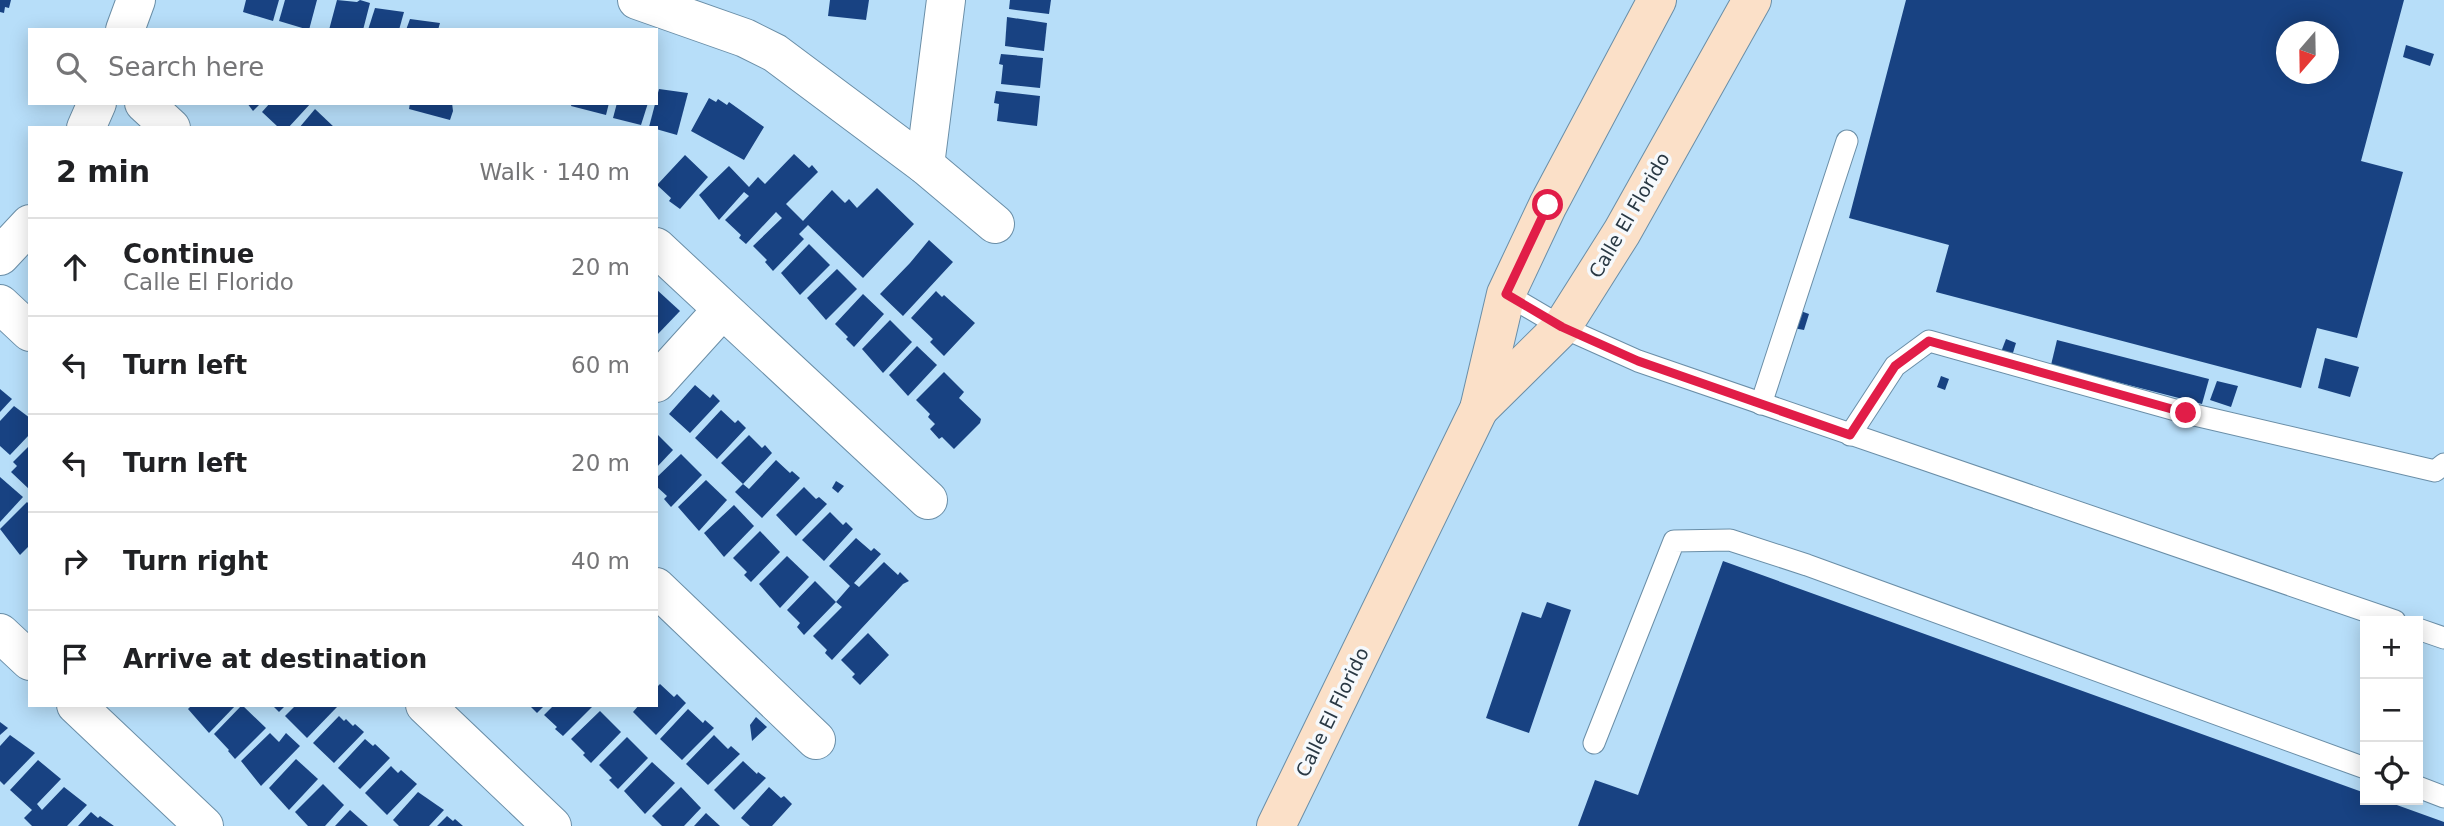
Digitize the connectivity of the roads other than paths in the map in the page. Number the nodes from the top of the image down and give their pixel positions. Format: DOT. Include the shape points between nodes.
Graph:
graph roads {
  1 [pos="136,0"];
  2 [pos="946,0"];
  3 [pos="1657,0"];
  4 [pos="1752,0"];
  5 [pos="652,2"];
  6 [pos="126,28"];
  7 [pos="96,105"];
  8 [pos="146,105"];
  9 [pos="87,126"];
  10 [pos="169,126"];
  11 [pos="1847,141"];
  12 [pos="925,165"];
  13 [pos="995,224"];
  14 [pos="28,226"];
  15 [pos="658,249"];
  16 [pos="0,256"];
  17 [pos="1506,294"];
  18 [pos="0,304"];
  19 [pos="722,310"];
  20 [pos="1562,327"];
  21 [pos="28,330"];
  22 [pos="658,381"];
  23 [pos="1761,404"];
  24 [pos="1479,409"];
  25 [pos="1850,435"];
  26 [pos="2444,464"];
  27 [pos="928,500"];
  28 [pos="658,589"];
  29 [pos="2380,616"];
  30 [pos="2423,631"];
  31 [pos="0,634"];
  32 [pos="2444,638"];
  33 [pos="28,660"];
  34 [pos="78,707"];
  35 [pos="427,707"];
  36 [pos="816,740"];
  37 [pos="1594,743"];
  38 [pos="2360,766"];
  39 [pos="2423,789"];
  40 [pos="2444,797"];
  41 [pos="204,826"];
  42 [pos="552,826"];
  43 [pos="1276,826"];
  1 -- 6 [label="street"];
  2 -- 12 [label="street"];
  3 -- 17 [label="main road, Calle El Florido"];
  4 -- 20 [label="main road, Calle El Florido" via="1622,232"];
  5 -- 12 [label="street" via="775,53"];
  7 -- 9 [label="street"];
  8 -- 10 [label="street"];
  11 -- 23 [label="lane"];
  12 -- 13 [label="street"];
  14 -- 16 [label="street"];
  15 -- 19 [label="street"];
  17 -- 20 [label="lane"];
  17 -- 24 [label="main road, Calle El Florido"];
  18 -- 21 [label="street"];
  19 -- 22 [label="street"];
  19 -- 27 [label="street"];
  20 -- 23 [label="lane" via="1638,361"];
  20 -- 24 [label="main road, Calle El Florido"];
  23 -- 25 [label="lane"];
  24 -- 43 [label="main road, Calle El Florido"];
  25 -- 26 [label="lane" via="1895,366 1929,341 2199,416 2435,471"];
  25 -- 29 [label="lane"];
  28 -- 36 [label="street"];
  30 -- 32 [label="lane"];
  31 -- 33 [label="street"];
  34 -- 41 [label="street"];
  35 -- 42 [label="street"];
  37 -- 38 [label="lane" via="1674,541 1730,540"];
  39 -- 40 [label="lane"];
}
